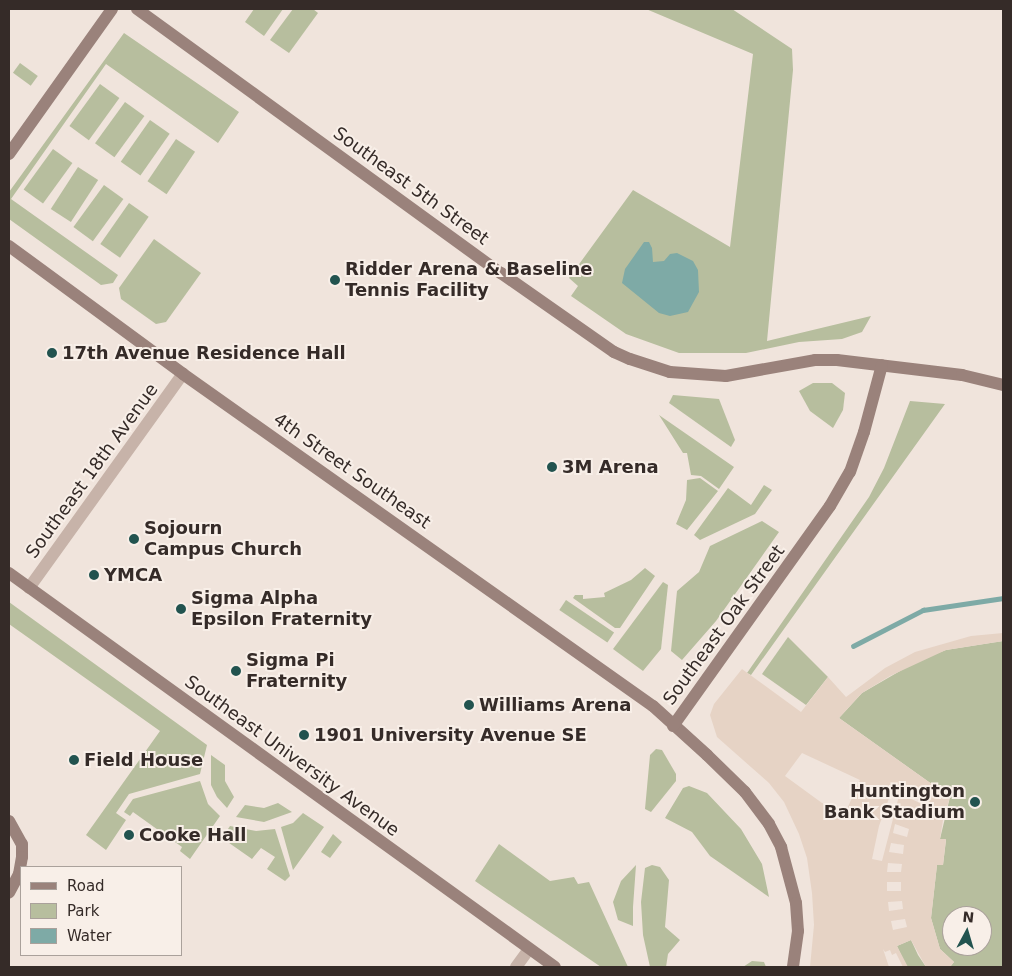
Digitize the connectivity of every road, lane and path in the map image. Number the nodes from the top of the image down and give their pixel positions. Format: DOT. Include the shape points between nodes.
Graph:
graph roads {
  1 [pos="112,9"];
  2 [pos="137,9"];
  3 [pos="9,154"];
  4 [pos="9,246"];
  5 [pos="882,365"];
  6 [pos="183,374"];
  7 [pos="1003,385"];
  8 [pos="9,573"];
  9 [pos="29,588"];
  10 [pos="673,726"];
  11 [pos="9,821"];
  12 [pos="20,866"];
  13 [pos="20,866"];
  14 [pos="9,893"];
  15 [pos="529,949"];
  16 [pos="516,967"];
  17 [pos="555,967"];
  18 [pos="567,967"];
  19 [pos="793,967"];
  1 -- 3 [label="main road"];
  2 -- 5 [label="main road, Southeast 5th Street" via="614,352 663,370 706,376 743,375 815,360"];
  4 -- 6 [label="main road, 4th Street Southeast"];
  5 -- 7 [label="main road, Southeast 5th Street" via="962,375"];
  5 -- 10 [label="main road, Southeast Oak Street" via="850,472"];
  6 -- 9 [label="street, Southeast 18th Avenue"];
  6 -- 10 [label="main road, 4th Street Southeast" via="645,700"];
  8 -- 9 [label="main road, Southeast University Avenue"];
  9 -- 15 [label="main road, Southeast University Avenue"];
  10 -- 19 [label="main road, Southeast Oak Street" via="745,792 777,840 790,874 796,903 798,931"];
  11 -- 12 [label="main road" via="17,832 22,851"];
  13 -- 14 [label="main road"];
  15 -- 16 [label="street"];
  15 -- 17 [label="main road, Southeast University Avenue"];
  15 -- 18 [label="main road"];
}
